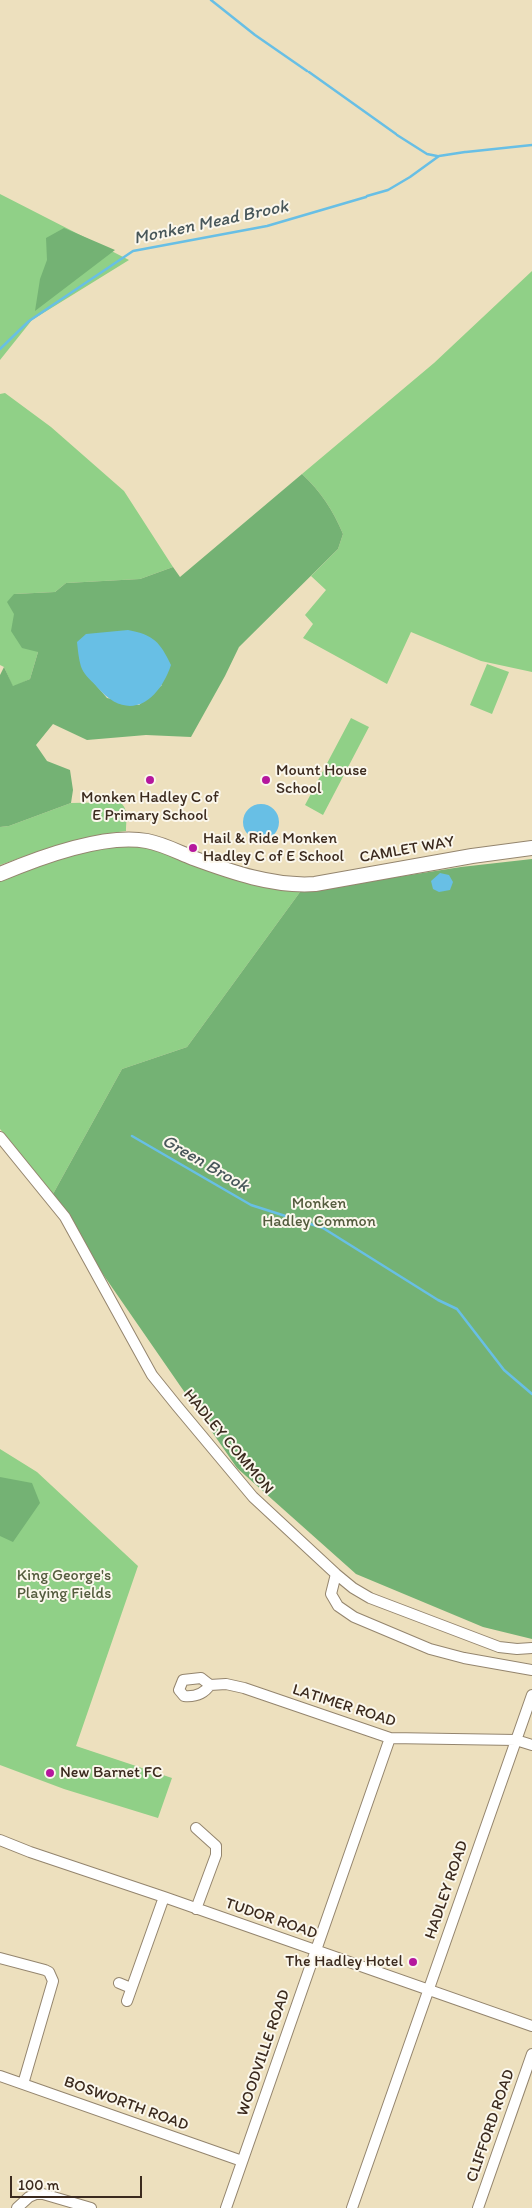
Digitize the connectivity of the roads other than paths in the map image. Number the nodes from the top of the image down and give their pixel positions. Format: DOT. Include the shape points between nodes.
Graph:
graph roads {
  1 [pos="532,848"];
  2 [pos="0,874"];
  3 [pos="0,1138"];
  4 [pos="336,1574"];
  5 [pos="532,1648"];
  6 [pos="532,1670"];
  7 [pos="210,1685"];
  8 [pos="532,1695"];
  9 [pos="390,1738"];
  10 [pos="516,1740"];
  11 [pos="532,1745"];
  12 [pos="196,1828"];
  13 [pos="0,1840"];
  14 [pos="164,1897"];
  15 [pos="196,1909"];
  16 [pos="316,1951"];
  17 [pos="0,1958"];
  18 [pos="119,1983"];
  19 [pos="131,1988"];
  20 [pos="428,1990"];
  21 [pos="127,2001"];
  22 [pos="532,2026"];
  23 [pos="532,2054"];
  24 [pos="0,2076"];
  25 [pos="23,2084"];
  26 [pos="242,2161"];
  27 [pos="17,2208"];
  28 [pos="91,2208"];
  29 [pos="226,2208"];
  30 [pos="352,2208"];
  31 [pos="478,2208"];
  1 -- 2 [label="street, CAMLET WAY" via="298,885 219,867 147,841 130,840 76,848 32,860"];
  3 -- 4 [label="street, HADLEY COMMON" via="65,1217 152,1375 248,1492"];
  4 -- 5 [label="street, HADLEY COMMON" via="370,1598 481,1641 508,1649"];
  4 -- 6 [label="street" via="331,1594 338,1606 354,1616 430,1649"];
  7 -- 9 [label="street, LATIMER ROAD" via="244,1688"];
  8 -- 10 [label="street, HADLEY ROAD"];
  9 -- 10 [label="street, LATIMER ROAD"];
  9 -- 16 [label="street, WOODVILLE ROAD"];
  10 -- 11 [label="street, LATIMER ROAD"];
  10 -- 20 [label="street, HADLEY ROAD"];
  12 -- 15 [label="street" via="220,1844"];
  13 -- 14 [label="street, TUDOR ROAD"];
  14 -- 15 [label="street, TUDOR ROAD"];
  14 -- 19 [label="street"];
  15 -- 16 [label="street, TUDOR ROAD"];
  16 -- 20 [label="street, TUDOR ROAD"];
  16 -- 26 [label="street, WOODVILLE ROAD"];
  17 -- 25 [label="street" via="45,1970 53,1981"];
  18 -- 19 [label="street"];
  19 -- 21 [label="street"];
  20 -- 22 [label="street, TUDOR ROAD"];
  20 -- 30 [label="street, HADLEY ROAD"];
  23 -- 31 [label="street, CLIFFORD ROAD"];
  24 -- 25 [label="street, BOSWORTH ROAD"];
  25 -- 26 [label="street, BOSWORTH ROAD"];
  26 -- 29 [label="street, WOODVILLE ROAD"];
  27 -- 28 [label="street" via="36,2194"];
}
